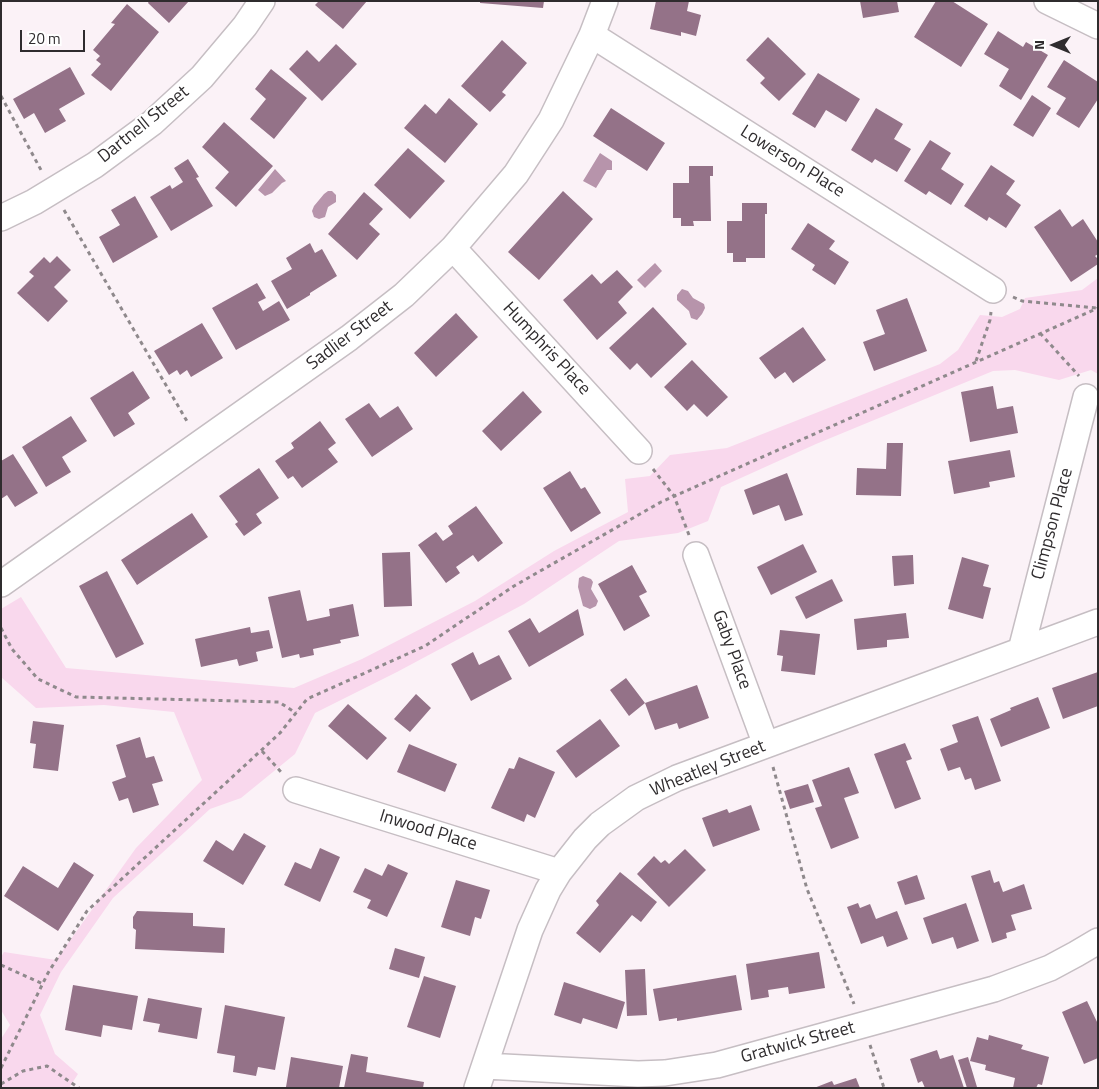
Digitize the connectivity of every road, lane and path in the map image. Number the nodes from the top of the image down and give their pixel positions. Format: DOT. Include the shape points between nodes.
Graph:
graph roads {
  1 [pos="262,1"];
  2 [pos="605,1"];
  3 [pos="1047,1"];
  4 [pos="1098,26"];
  5 [pos="592,35"];
  6 [pos="1,96"];
  7 [pos="52,190"];
  8 [pos="1,218"];
  9 [pos="453,248"];
  10 [pos="992,290"];
  11 [pos="1097,308"];
  12 [pos="1040,333"];
  13 [pos="976,362"];
  14 [pos="1086,397"];
  15 [pos="200,444"];
  16 [pos="639,451"];
  17 [pos="674,496"];
  18 [pos="696,555"];
  19 [pos="1,584"];
  20 [pos="1098,622"];
  21 [pos="1,628"];
  22 [pos="1020,650"];
  23 [pos="296,713"];
  24 [pos="766,745"];
  25 [pos="262,751"];
  26 [pos="296,790"];
  27 [pos="559,872"];
  28 [pos="1098,941"];
  29 [pos="1,965"];
  30 [pos="43,984"];
  31 [pos="863,1025"];
  32 [pos="1,1068"];
  33 [pos="481,1077"];
  34 [pos="1,1084"];
  35 [pos="78,1088"];
  36 [pos="884,1088"];
  1 -- 7 [label="street, Dartnell Street" via="202,77 152,123 95,165"];
  2 -- 5 [label="street, Sadlier Street"];
  3 -- 4 [label="street"];
  5 -- 9 [label="street, Sadlier Street" via="551,120 521,166"];
  5 -- 10 [label="street, Lowerson Place"];
  6 -- 7 [label="path"];
  7 -- 8 [label="street, Dartnell Street"];
  7 -- 15 [label="path"];
  9 -- 15 [label="street, Sadlier Street" via="404,295 350,338"];
  9 -- 16 [label="street, Humphris Place"];
  10 -- 11 [label="path" via="1022,300"];
  10 -- 13 [label="path" via="990,320"];
  11 -- 12 [label="path"];
  12 -- 13 [label="path"];
  12 -- 14 [label="path" via="1080,377"];
  13 -- 17 [label="path"];
  14 -- 22 [label="street, Climpson Place"];
  15 -- 19 [label="street, Sadlier Street"];
  16 -- 17 [label="path"];
  17 -- 18 [label="path"];
  17 -- 23 [label="path" via="514,586 425,646 307,700"];
  18 -- 24 [label="street, Gaby Place"];
  20 -- 22 [label="street, Wheatley Street"];
  21 -- 23 [label="path" via="12,649 38,679 76,696 279,702"];
  22 -- 24 [label="street, Wheatley Street"];
  23 -- 25 [label="path"];
  24 -- 27 [label="street, Wheatley Street" via="677,778 636,798 600,824"];
  24 -- 31 [label="path" via="807,888"];
  25 -- 26 [label="path"];
  25 -- 30 [label="path" via="87,912"];
  26 -- 27 [label="street, Inwood Place"];
  27 -- 33 [label="street, Wheatley Street" via="530,930"];
  28 -- 31 [label="street, Gratwick Street" via="1050,968 994,989"];
  29 -- 30 [label="path"];
  30 -- 32 [label="path"];
  31 -- 33 [label="street, Gratwick Street" via="717,1065 665,1073"];
  31 -- 36 [label="path"];
  34 -- 35 [label="path" via="23,1071 47,1066"];
}
